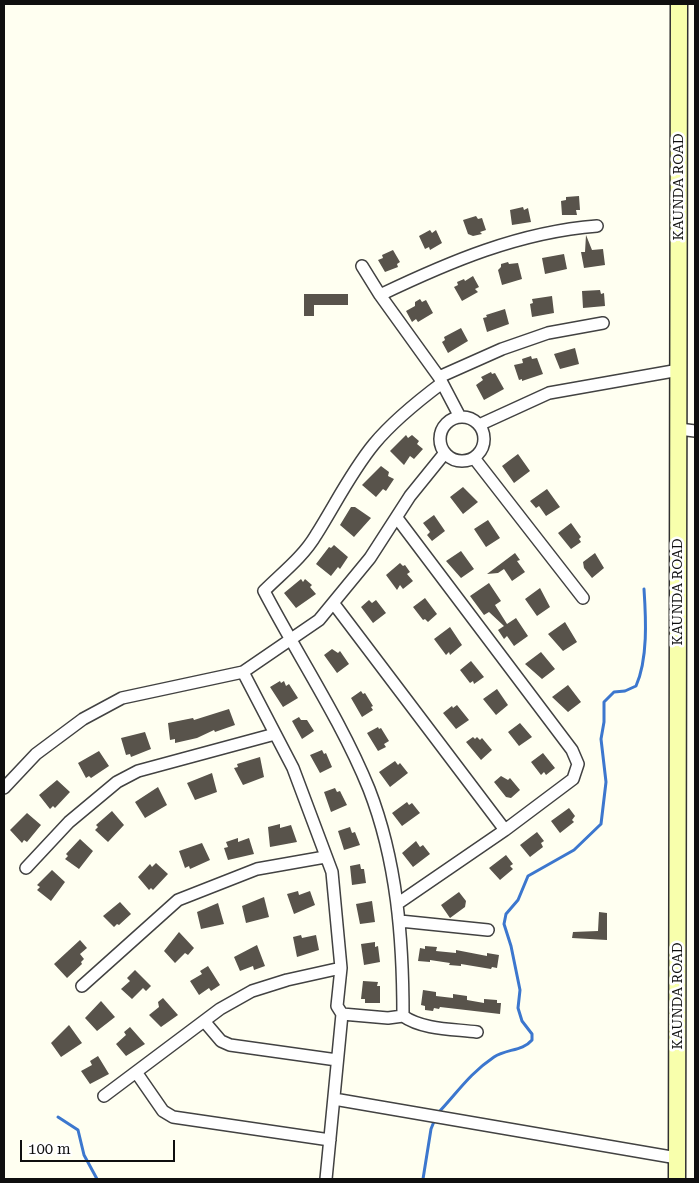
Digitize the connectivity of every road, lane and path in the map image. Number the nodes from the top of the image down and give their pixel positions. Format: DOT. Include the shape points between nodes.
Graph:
graph roads {
  1 [pos="679,4"];
  2 [pos="596,226"];
  3 [pos="362,266"];
  4 [pos="380,295"];
  5 [pos="603,323"];
  6 [pos="679,370"];
  7 [pos="441,380"];
  8 [pos="460,417"];
  9 [pos="479,425"];
  10 [pos="687,430"];
  11 [pos="444,454"];
  12 [pos="474,458"];
  13 [pos="397,518"];
  14 [pos="583,598"];
  15 [pos="334,604"];
  16 [pos="290,641"];
  17 [pos="243,672"];
  18 [pos="275,734"];
  19 [pos="4,788"];
  20 [pos="505,830"];
  21 [pos="325,857"];
  22 [pos="26,868"];
  23 [pos="398,904"];
  24 [pos="400,921"];
  25 [pos="488,930"];
  26 [pos="341,968"];
  27 [pos="82,986"];
  28 [pos="342,1014"];
  29 [pos="403,1016"];
  30 [pos="204,1022"];
  31 [pos="477,1032"];
  32 [pos="337,1060"];
  33 [pos="136,1072"];
  34 [pos="104,1096"];
  35 [pos="334,1099"];
  36 [pos="330,1140"];
  37 [pos="677,1158"];
  38 [pos="326,1179"];
  39 [pos="677,1179"];
  1 -- 6 [label="main road, KAUNDA ROAD"];
  2 -- 4 [label="street" via="569,228 518,240 447,264"];
  3 -- 4 [label="street"];
  4 -- 7 [label="street"];
  5 -- 7 [label="street" via="548,333 502,349"];
  6 -- 9 [label="street" via="549,393"];
  6 -- 10 [label="main road, KAUNDA ROAD"];
  7 -- 8 [label="street"];
  7 -- 16 [label="street" via="374,444 316,536 264,591"];
  8 -- 9 [label="street" via="472,419"];
  8 -- 11 [label="street" via="447,422 442,429 439,437"];
  9 -- 12 [label="street" via="485,441"];
  10 -- 37 [label="main road, KAUNDA ROAD"];
  11 -- 12 [label="street" via="460,462"];
  11 -- 13 [label="street" via="410,496"];
  12 -- 14 [label="street"];
  13 -- 15 [label="street"];
  13 -- 20 [label="street" via="572,750 578,764 573,779"];
  15 -- 16 [label="street" via="319,620"];
  15 -- 20 [label="street"];
  16 -- 17 [label="street"];
  16 -- 23 [label="street" via="334,717 369,789 389,856"];
  17 -- 18 [label="street"];
  17 -- 19 [label="street" via="122,698 75,725 36,754"];
  18 -- 21 [label="street" via="293,768"];
  18 -- 22 [label="street" via="138,770 117,782 68,822"];
  20 -- 23 [label="street"];
  21 -- 26 [label="street" via="332,872"];
  21 -- 27 [label="street" via="257,869 178,900"];
  23 -- 24 [label="street"];
  24 -- 25 [label="street"];
  24 -- 29 [label="street"];
  26 -- 28 [label="street" via="337,1006"];
  26 -- 30 [label="street" via="252,991"];
  28 -- 29 [label="street"];
  28 -- 32 [label="street"];
  29 -- 31 [label="street" via="411,1022 433,1027"];
  30 -- 32 [label="street" via="221,1041 230,1045"];
  30 -- 33 [label="street"];
  32 -- 35 [label="street"];
  33 -- 34 [label="street"];
  33 -- 36 [label="street" via="163,1111 173,1117"];
  35 -- 36 [label="street"];
  35 -- 37 [label="street"];
  36 -- 38 [label="street"];
  37 -- 39 [label="main road, KAUNDA ROAD"];
}
